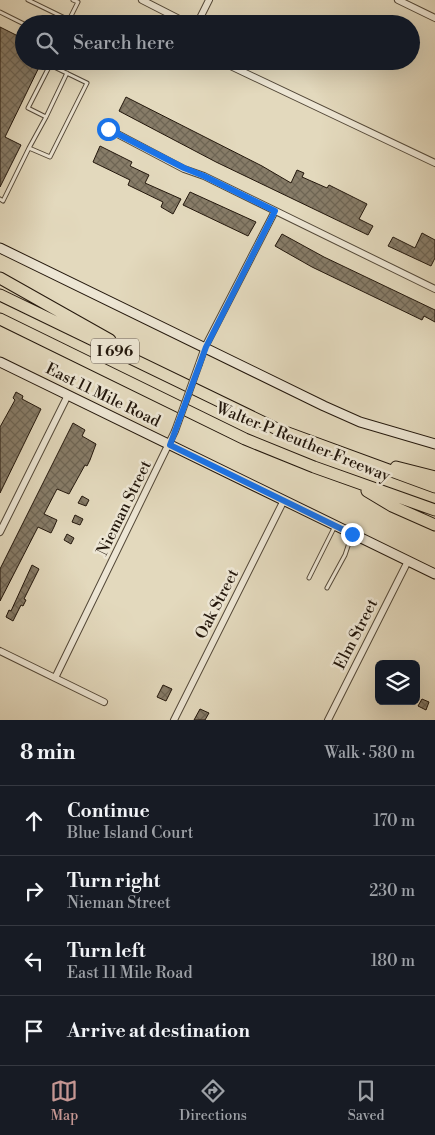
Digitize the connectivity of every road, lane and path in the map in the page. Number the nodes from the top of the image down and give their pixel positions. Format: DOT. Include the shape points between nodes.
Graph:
graph roads {
  1 [pos="28,0"];
  2 [pos="73,0"];
  3 [pos="142,0"];
  4 [pos="210,0"];
  5 [pos="398,0"];
  6 [pos="0,12"];
  7 [pos="55,15"];
  8 [pos="72,15"];
  9 [pos="171,15"];
  10 [pos="202,15"];
  11 [pos="435,18"];
  12 [pos="15,20"];
  13 [pos="47,70"];
  14 [pos="62,70"];
  15 [pos="239,70"];
  16 [pos="67,73"];
  17 [pos="46,117"];
  18 [pos="108,129"];
  19 [pos="29,148"];
  20 [pos="435,163"];
  21 [pos="0,199"];
  22 [pos="275,211"];
  23 [pos="0,248"];
  24 [pos="0,278"];
  25 [pos="435,289"];
  26 [pos="0,295"];
  27 [pos="0,319"];
  28 [pos="0,327"];
  29 [pos="41,340"];
  30 [pos="206,347"];
  31 [pos="0,362"];
  32 [pos="68,395"];
  33 [pos="229,407"];
  34 [pos="435,444"];
  35 [pos="170,445"];
  36 [pos="359,460"];
  37 [pos="435,477"];
  38 [pos="344,478"];
  39 [pos="435,488"];
  40 [pos="284,500"];
  41 [pos="435,510"];
  42 [pos="435,525"];
  43 [pos="335,526"];
  44 [pos="0,532"];
  45 [pos="352,534"];
  46 [pos="408,561"];
  47 [pos="435,574"];
  48 [pos="309,578"];
  49 [pos="327,588"];
  50 [pos="0,651"];
  51 [pos="55,678"];
  52 [pos="104,702"];
  53 [pos="174,720"];
  54 [pos="328,720"];
  1 -- 7 [label="lane"];
  2 -- 8 [label="lane" via="78,2"];
  3 -- 9 [label="street"];
  4 -- 10 [label="street"];
  5 -- 11 [label="street"];
  6 -- 12 [label="lane"];
  13 -- 17 [label="lane" via="28,108"];
  14 -- 16 [label="lane"];
  15 -- 20 [label="street"];
  16 -- 17 [label="lane"];
  16 -- 19 [label="lane" via="87,84 50,158"];
  17 -- 19 [label="lane"];
  18 -- 22 [label="street"];
  19 -- 21 [label="lane"];
  22 -- 25 [label="street"];
  22 -- 30 [label="street, Nieman Street"];
  23 -- 30 [label="main road"];
  24 -- 33 [label="highway" via="100,335 178,373"];
  26 -- 33 [label="highway, Walter P Reuther Freeway / I 696"];
  27 -- 29 [label="highway, Walter P Reuther Freeway / I 696"];
  28 -- 29 [label="highway"];
  29 -- 38 [label="highway, Walter P Reuther Freeway / I 696" via="245,439"];
  30 -- 34 [label="main road" via="360,422"];
  30 -- 35 [label="street, Nieman Street, bridge"];
  31 -- 32 [label="main road, East 11 Mile Road"];
  32 -- 35 [label="main road, East 11 Mile Road"];
  32 -- 44 [label="street"];
  33 -- 36 [label="highway, Walter P Reuther Freeway / I 696" via="315,445"];
  35 -- 40 [label="main road, East 11 Mile Road"];
  35 -- 51 [label="street, Nieman Street"];
  36 -- 37 [label="highway"];
  36 -- 39 [label="highway, Walter P Reuther Freeway / I 696"];
  38 -- 41 [label="highway, Walter P Reuther Freeway / I 696"];
  38 -- 42 [label="highway" via="392,506"];
  40 -- 43 [label="main road, East 11 Mile Road"];
  40 -- 53 [label="street, Oak Street"];
  43 -- 45 [label="main road, East 11 Mile Road"];
  43 -- 48 [label="lane"];
  45 -- 46 [label="main road, East 11 Mile Road"];
  45 -- 49 [label="lane"];
  46 -- 47 [label="main road, East 11 Mile Road"];
  46 -- 54 [label="street, Elm Street"];
  50 -- 51 [label="street"];
  51 -- 52 [label="street"];
}
